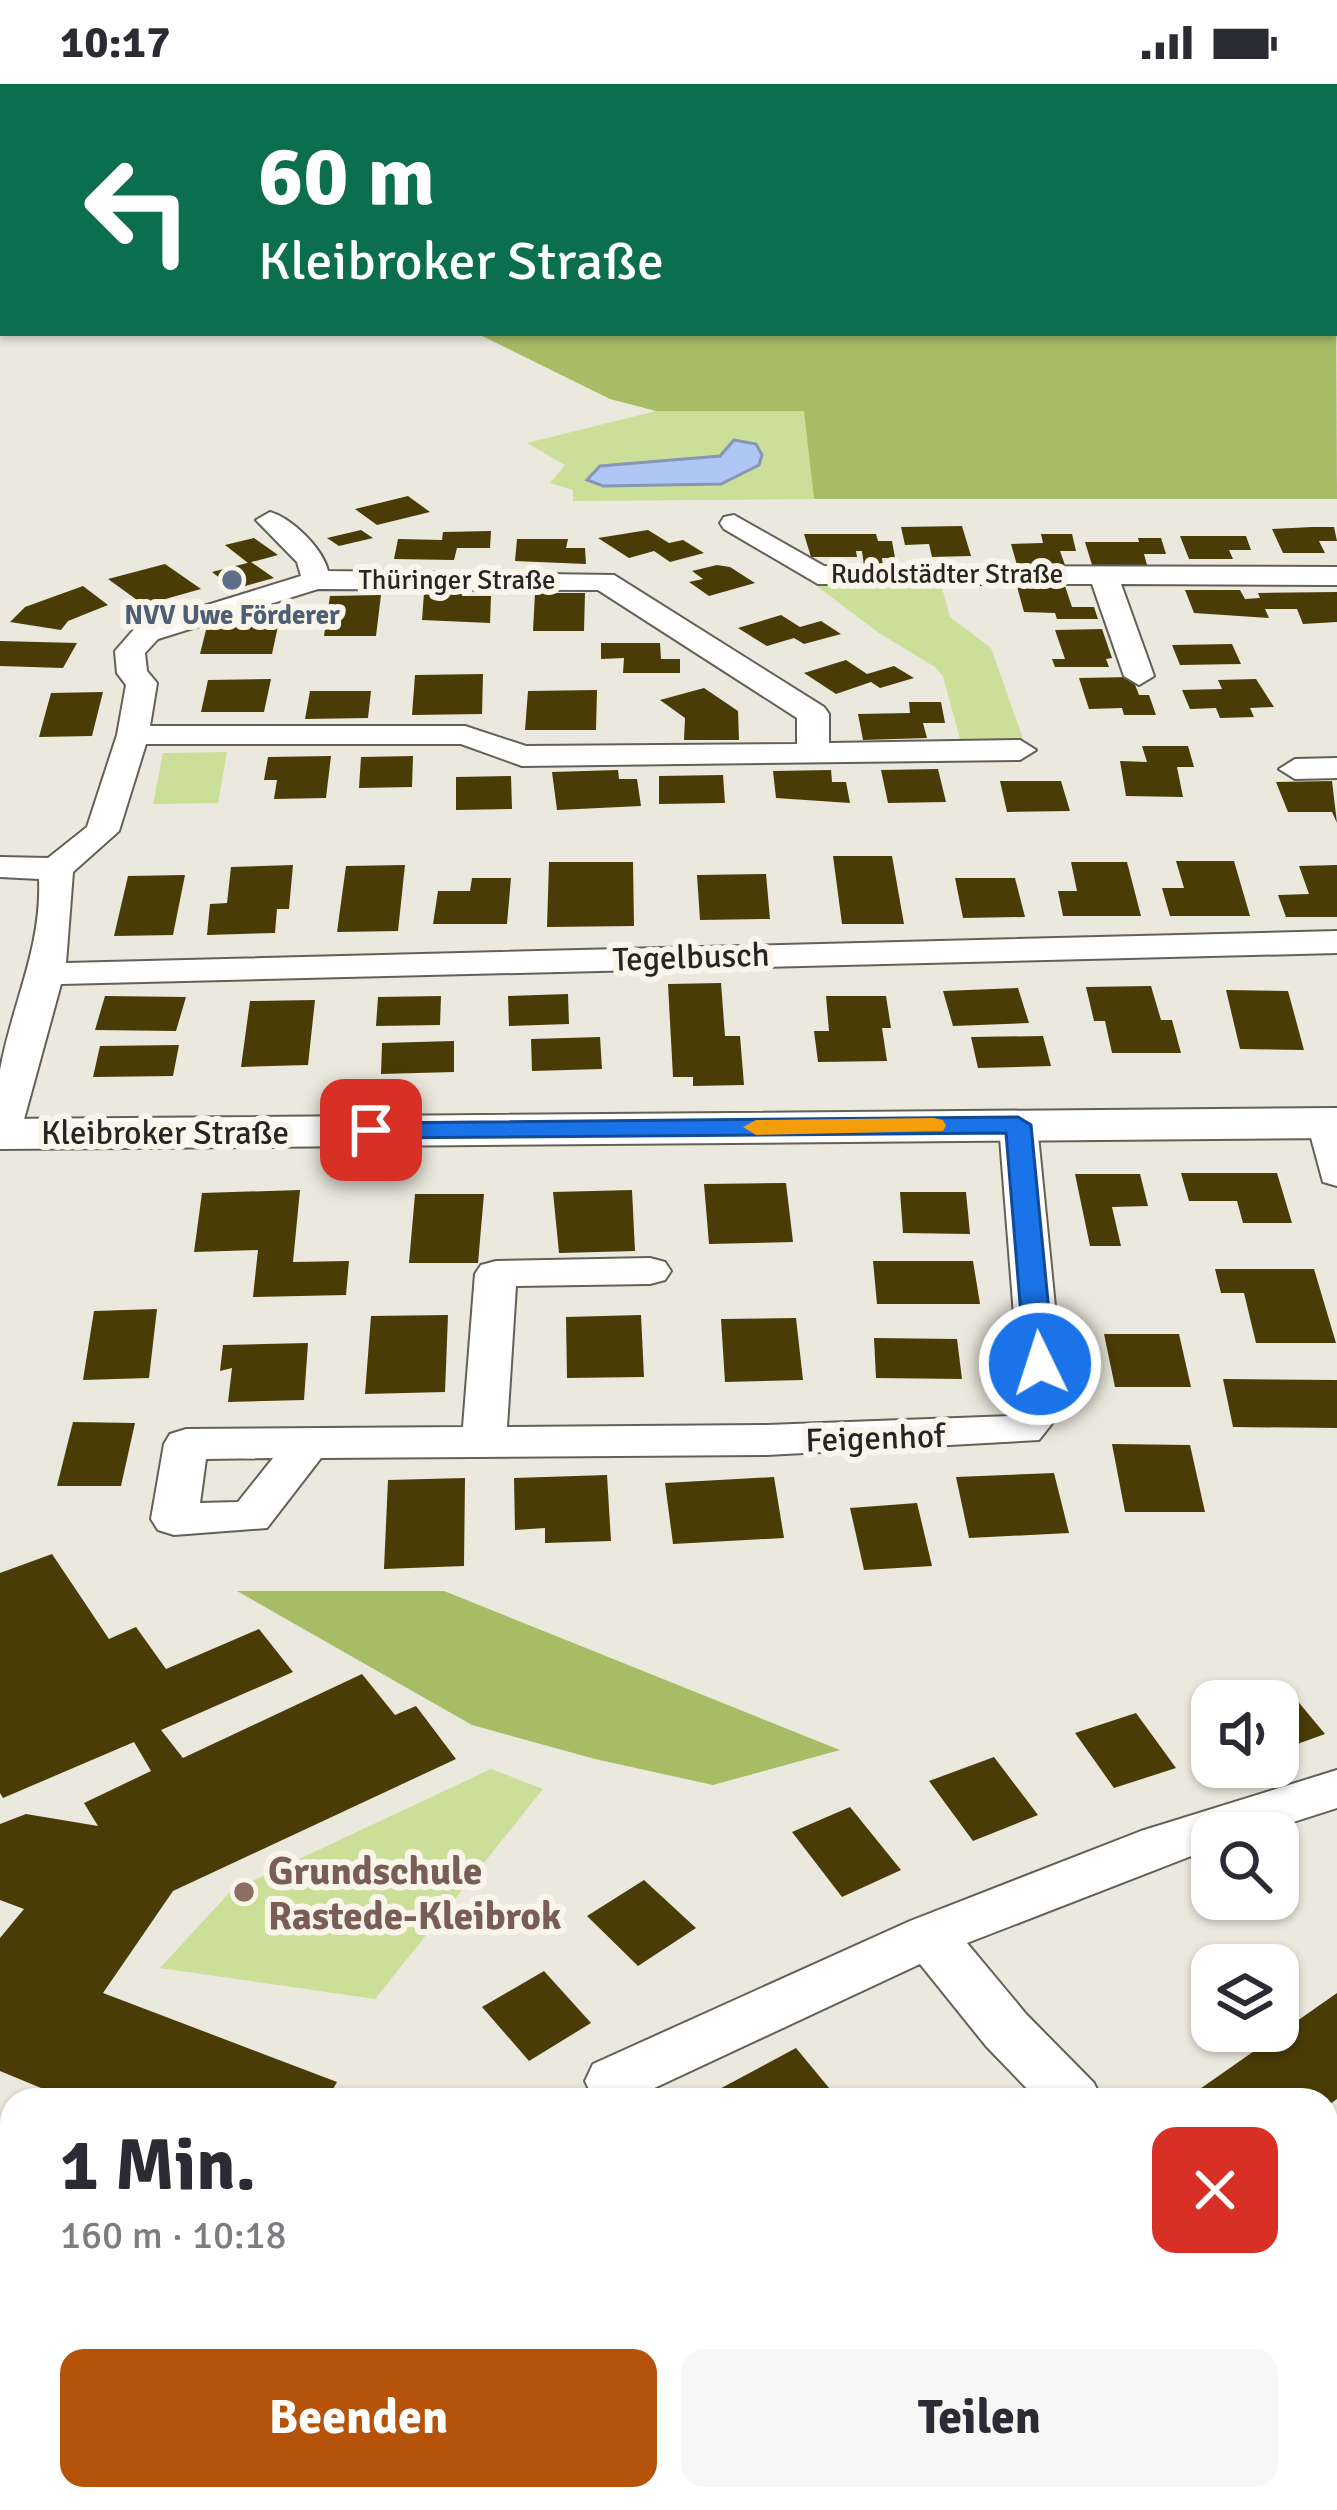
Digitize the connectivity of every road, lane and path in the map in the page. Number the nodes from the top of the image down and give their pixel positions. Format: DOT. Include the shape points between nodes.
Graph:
graph roads {
  1 [pos="270,520"];
  2 [pos="734,523"];
  3 [pos="1103,574"];
  4 [pos="1337,576"];
  5 [pos="316,580"];
  6 [pos="1139,676"];
  7 [pos="133,735"];
  8 [pos="1020,750"];
  9 [pos="813,752"];
  10 [pos="1337,768"];
  11 [pos="1294,769"];
  12 [pos="0,867"];
  13 [pos="56,869"];
  14 [pos="1337,942"];
  15 [pos="44,974"];
  16 [pos="1332,1123"];
  17 [pos="1018,1125"];
  18 [pos="0,1134"];
  19 [pos="1337,1174"];
  20 [pos="650,1271"];
  21 [pos="484,1443"];
  22 [pos="307,1445"];
  23 [pos="1337,1789"];
  24 [pos="929,1936"];
  25 [pos="613,2080"];
  26 [pos="1062,2088"];
  1 -- 5 [label="street" via="311,559"];
  2 -- 3 [label="street, Rudolstädter Straße" via="818,575"];
  3 -- 4 [label="street, Rudolstädter Straße"];
  3 -- 6 [label="street, Rudolstädter Straße"];
  5 -- 7 [label="street, Thüringer Straße" via="136,640 132,673 142,683"];
  5 -- 9 [label="street, Thüringer Straße" via="604,581 812,714"];
  7 -- 9 [label="street" via="466,735 523,756"];
  7 -- 13 [label="street, Thüringer Straße" via="102,832"];
  8 -- 9 [label="street"];
  10 -- 11 [label="street"];
  12 -- 13 [label="street"];
  13 -- 15 [label="street" via="60,894"];
  14 -- 15 [label="street, Tegelbusch"];
  15 -- 18 [label="street"];
  16 -- 17 [label="street, Kleibroker Straße"];
  16 -- 19 [label="street"];
  17 -- 18 [label="street, Kleibroker Straße"];
  17 -- 21 [label="street, Feigenhof" via="1043,1407 1023,1430"];
  20 -- 21 [label="street" via="496,1274"];
  21 -- 22 [label="street, Feigenhof"];
  23 -- 24 [label="street" via="1159,1845"];
  24 -- 25 [label="street"];
  24 -- 26 [label="street"];
}
